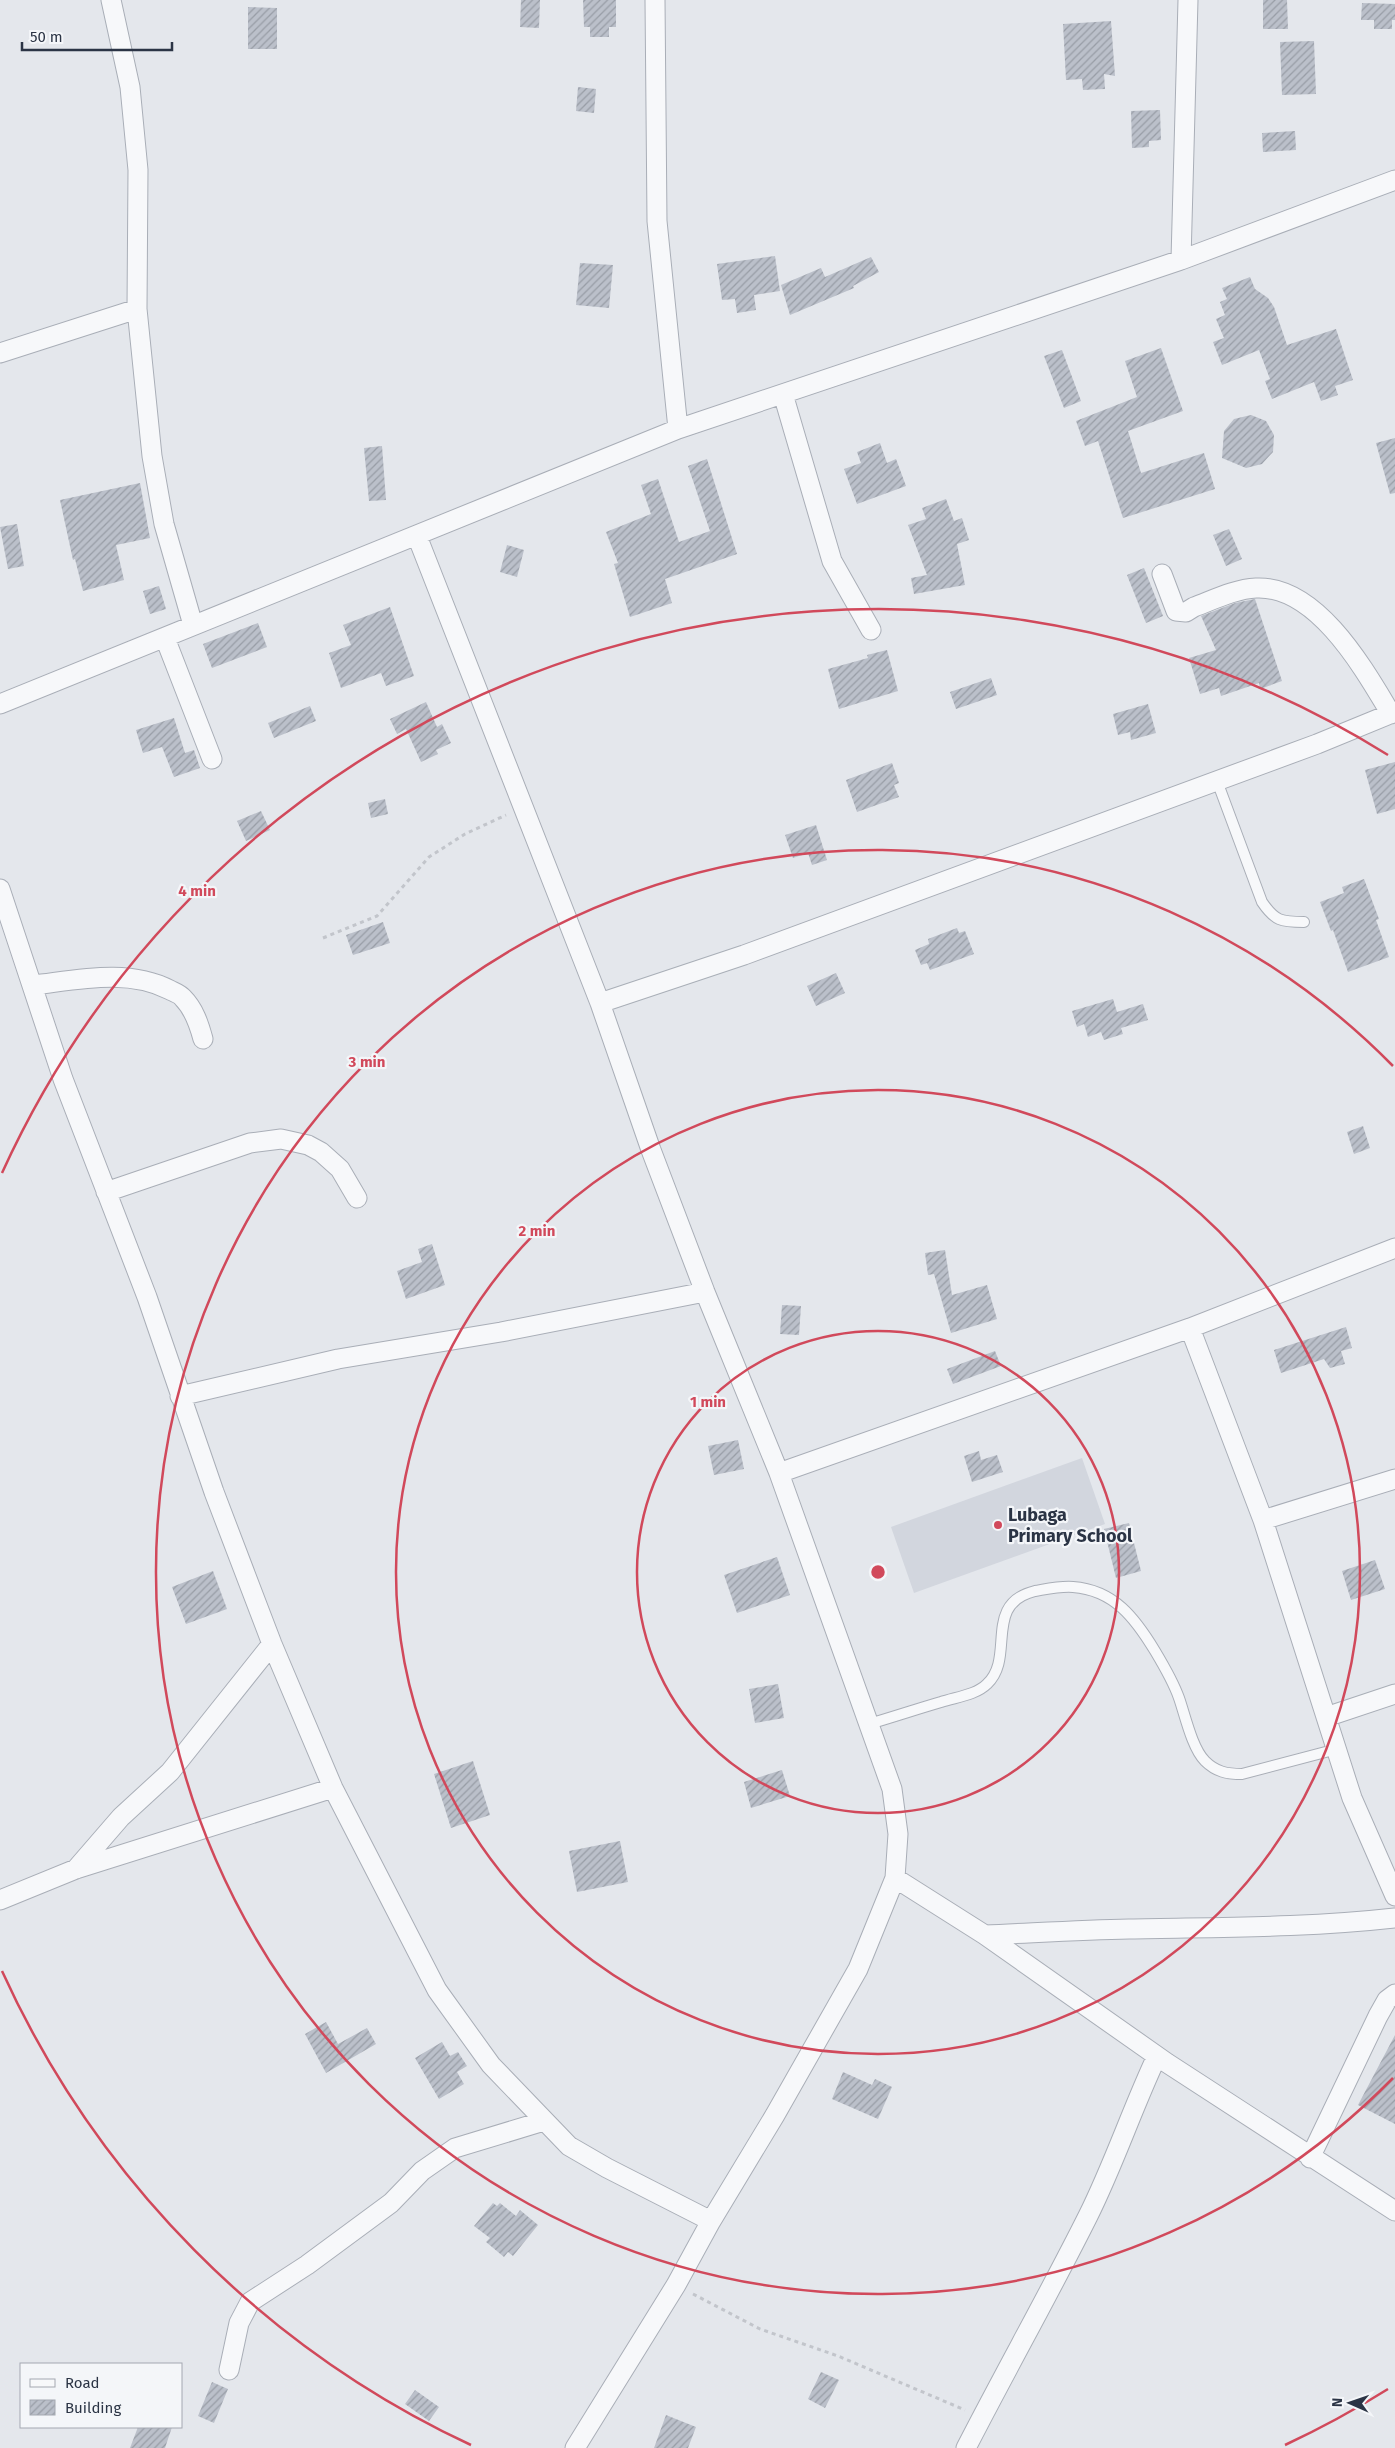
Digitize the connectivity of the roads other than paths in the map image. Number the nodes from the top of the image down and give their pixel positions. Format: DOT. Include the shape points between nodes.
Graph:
graph roads {
  1 [pos="111,0"];
  2 [pos="656,0"];
  3 [pos="1188,0"];
  4 [pos="1395,180"];
  5 [pos="1181,260"];
  6 [pos="137,309"];
  7 [pos="0,353"];
  8 [pos="783,394"];
  9 [pos="678,429"];
  10 [pos="417,536"];
  11 [pos="1162,574"];
  12 [pos="193,625"];
  13 [pos="871,630"];
  14 [pos="166,638"];
  15 [pos="0,704"];
  16 [pos="1393,713"];
  17 [pos="212,759"];
  18 [pos="1217,781"];
  19 [pos="0,889"];
  20 [pos="1304,922"];
  21 [pos="33,985"];
  22 [pos="600,1003"];
  23 [pos="203,1039"];
  24 [pos="106,1192"];
  25 [pos="357,1198"];
  26 [pos="1395,1248"];
  27 [pos="705,1292"];
  28 [pos="1190,1328"];
  29 [pos="180,1396"];
  30 [pos="779,1473"];
  31 [pos="1395,1479"];
  32 [pos="1263,1520"];
  33 [pos="272,1644"];
  34 [pos="1395,1694"];
  35 [pos="1326,1717"];
  36 [pos="869,1724"];
  37 [pos="1337,1750"];
  38 [pos="333,1788"];
  39 [pos="76,1869"];
  40 [pos="895,1878"];
  41 [pos="1395,1896"];
  42 [pos="0,1900"];
  43 [pos="1395,1918"];
  44 [pos="985,1935"];
  45 [pos="1395,1994"];
  46 [pos="1157,2056"];
  47 [pos="544,2121"];
  48 [pos="1310,2158"];
  49 [pos="1395,2211"];
  50 [pos="711,2221"];
  51 [pos="228,2370"];
  52 [pos="575,2448"];
  53 [pos="966,2448"];
  1 -- 6 [label="street" via="130,87 138,170"];
  2 -- 9 [label="street" via="657,222"];
  3 -- 5 [label="street"];
  4 -- 5 [label="street"];
  5 -- 8 [label="street"];
  6 -- 7 [label="street"];
  6 -- 12 [label="street" via="152,456 164,524"];
  8 -- 9 [label="street"];
  8 -- 13 [label="street" via="832,561"];
  9 -- 10 [label="street"];
  10 -- 12 [label="street"];
  10 -- 22 [label="street"];
  11 -- 16 [label="street" via="1176,611 1186,612 1246,589 1272,589 1300,600 1332,628 1357,658"];
  12 -- 14 [label="street"];
  14 -- 15 [label="street"];
  14 -- 17 [label="street"];
  16 -- 18 [label="street"];
  18 -- 20 [label="lane" via="1262,902 1278,920"];
  18 -- 22 [label="street" via="744,955"];
  19 -- 21 [label="street"];
  21 -- 23 [label="street" via="97,977 158,984 182,997 196,1017"];
  21 -- 24 [label="street" via="63,1079"];
  22 -- 27 [label="street"];
  24 -- 25 [label="street" via="250,1143 282,1139 308,1145 321,1152 340,1169"];
  24 -- 29 [label="street" via="147,1297"];
  26 -- 28 [label="street"];
  27 -- 29 [label="street" via="500,1332 338,1359"];
  27 -- 30 [label="street"];
  28 -- 30 [label="street"];
  28 -- 32 [label="street"];
  29 -- 33 [label="street"];
  30 -- 36 [label="street"];
  31 -- 32 [label="street"];
  32 -- 35 [label="street"];
  33 -- 38 [label="street"];
  33 -- 39 [label="street" via="170,1772 121,1817"];
  34 -- 35 [label="street"];
  35 -- 37 [label="street"];
  36 -- 37 [label="lane" via="969,1694 985,1686 992,1678 1003,1622 1015,1599 1047,1588 1071,1587 1098,1592 1114,1600 1142,1629 1172,1681 1203,1760 1215,1769 1226,1774 1242,1774"];
  36 -- 40 [label="street" via="892,1790 898,1834"];
  37 -- 41 [label="street" via="1352,1798"];
  38 -- 39 [label="street"];
  38 -- 47 [label="street" via="437,1990 491,2065"];
  39 -- 42 [label="street"];
  40 -- 44 [label="street"];
  40 -- 50 [label="street" via="858,1969"];
  43 -- 44 [label="street" via="1261,1928"];
  44 -- 46 [label="street"];
  45 -- 48 [label="street" via="1387,2000 1378,2016"];
  46 -- 48 [label="street"];
  46 -- 53 [label="street" via="1088,2216"];
  47 -- 50 [label="street" via="577,2150 607,2168"];
  47 -- 51 [label="street" via="455,2148 422,2171 391,2203 250,2302 240,2323"];
  48 -- 49 [label="street"];
  50 -- 52 [label="street" via="676,2286"];
}
